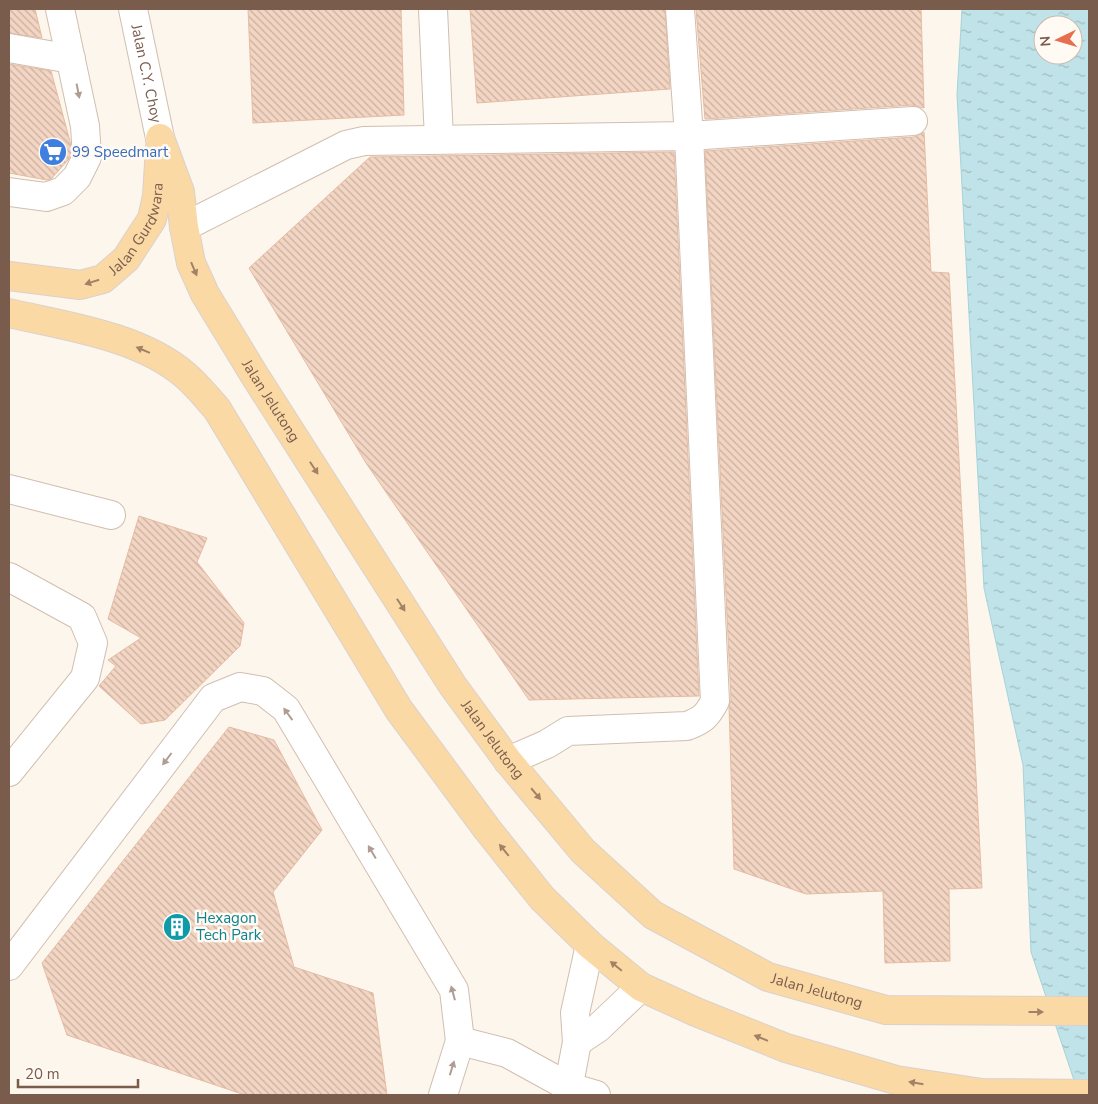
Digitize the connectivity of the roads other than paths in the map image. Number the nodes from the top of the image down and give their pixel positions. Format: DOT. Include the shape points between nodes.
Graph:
graph roads {
  1 [pos="60,9"];
  2 [pos="133,9"];
  3 [pos="433,9"];
  4 [pos="680,9"];
  5 [pos="9,48"];
  6 [pos="71,59"];
  7 [pos="913,122"];
  8 [pos="689,136"];
  9 [pos="160,138"];
  10 [pos="439,139"];
  11 [pos="9,192"];
  12 [pos="184,227"];
  13 [pos="9,276"];
  14 [pos="9,313"];
  15 [pos="9,489"];
  16 [pos="111,515"];
  17 [pos="9,577"];
  18 [pos="508,761"];
  19 [pos="9,772"];
  20 [pos="590,945"];
  21 [pos="9,966"];
  22 [pos="641,986"];
  23 [pos="1089,1011"];
  24 [pos="460,1040"];
  25 [pos="577,1042"];
  26 [pos="568,1091"];
  27 [pos="1089,1094"];
  28 [pos="443,1095"];
  29 [pos="596,1095"];
  1 -- 6 [label="street"];
  2 -- 9 [label="street, Jalan C.Y. Choy"];
  3 -- 10 [label="street"];
  4 -- 8 [label="street"];
  5 -- 6 [label="street"];
  6 -- 11 [label="street, one-way" via="87,157 77,177 63,191 46,197"];
  7 -- 8 [label="street"];
  8 -- 10 [label="street"];
  8 -- 18 [label="street" via="714,701 708,714 687,726 568,731"];
  9 -- 12 [label="main road, Jalan Jelutong" via="180,192"];
  9 -- 13 [label="main road, Jalan Gurdwara, one-way" via="157,196 152,219 126,259 103,279 80,285"];
  10 -- 12 [label="street" via="364,141 346,145"];
  12 -- 18 [label="main road, Jalan Jelutong, one-way" via="191,263 205,294 453,686"];
  20 -- 14 [label="main road, one-way" via="542,898 399,710 218,408 184,375 153,355 113,337"];
  15 -- 16 [label="street"];
  17 -- 19 [label="street" via="82,617 93,643 86,678"];
  18 -- 23 [label="main road, Jalan Jelutong, one-way" via="583,851 653,915 768,977 886,1010"];
  22 -- 20 [label="main road, one-way"];
  20 -- 25 [label="street" via="575,1013"];
  24 -- 21 [label="street, one-way" via="454,990 286,709 263,691 240,687 213,698"];
  22 -- 25 [label="street" via="598,1028"];
  27 -- 22 [label="main road, one-way" via="982,1093 896,1080 786,1048"];
  24 -- 26 [label="street" via="507,1053"];
  28 -- 24 [label="street, one-way"];
  25 -- 26 [label="street"];
  26 -- 29 [label="street"];
}
